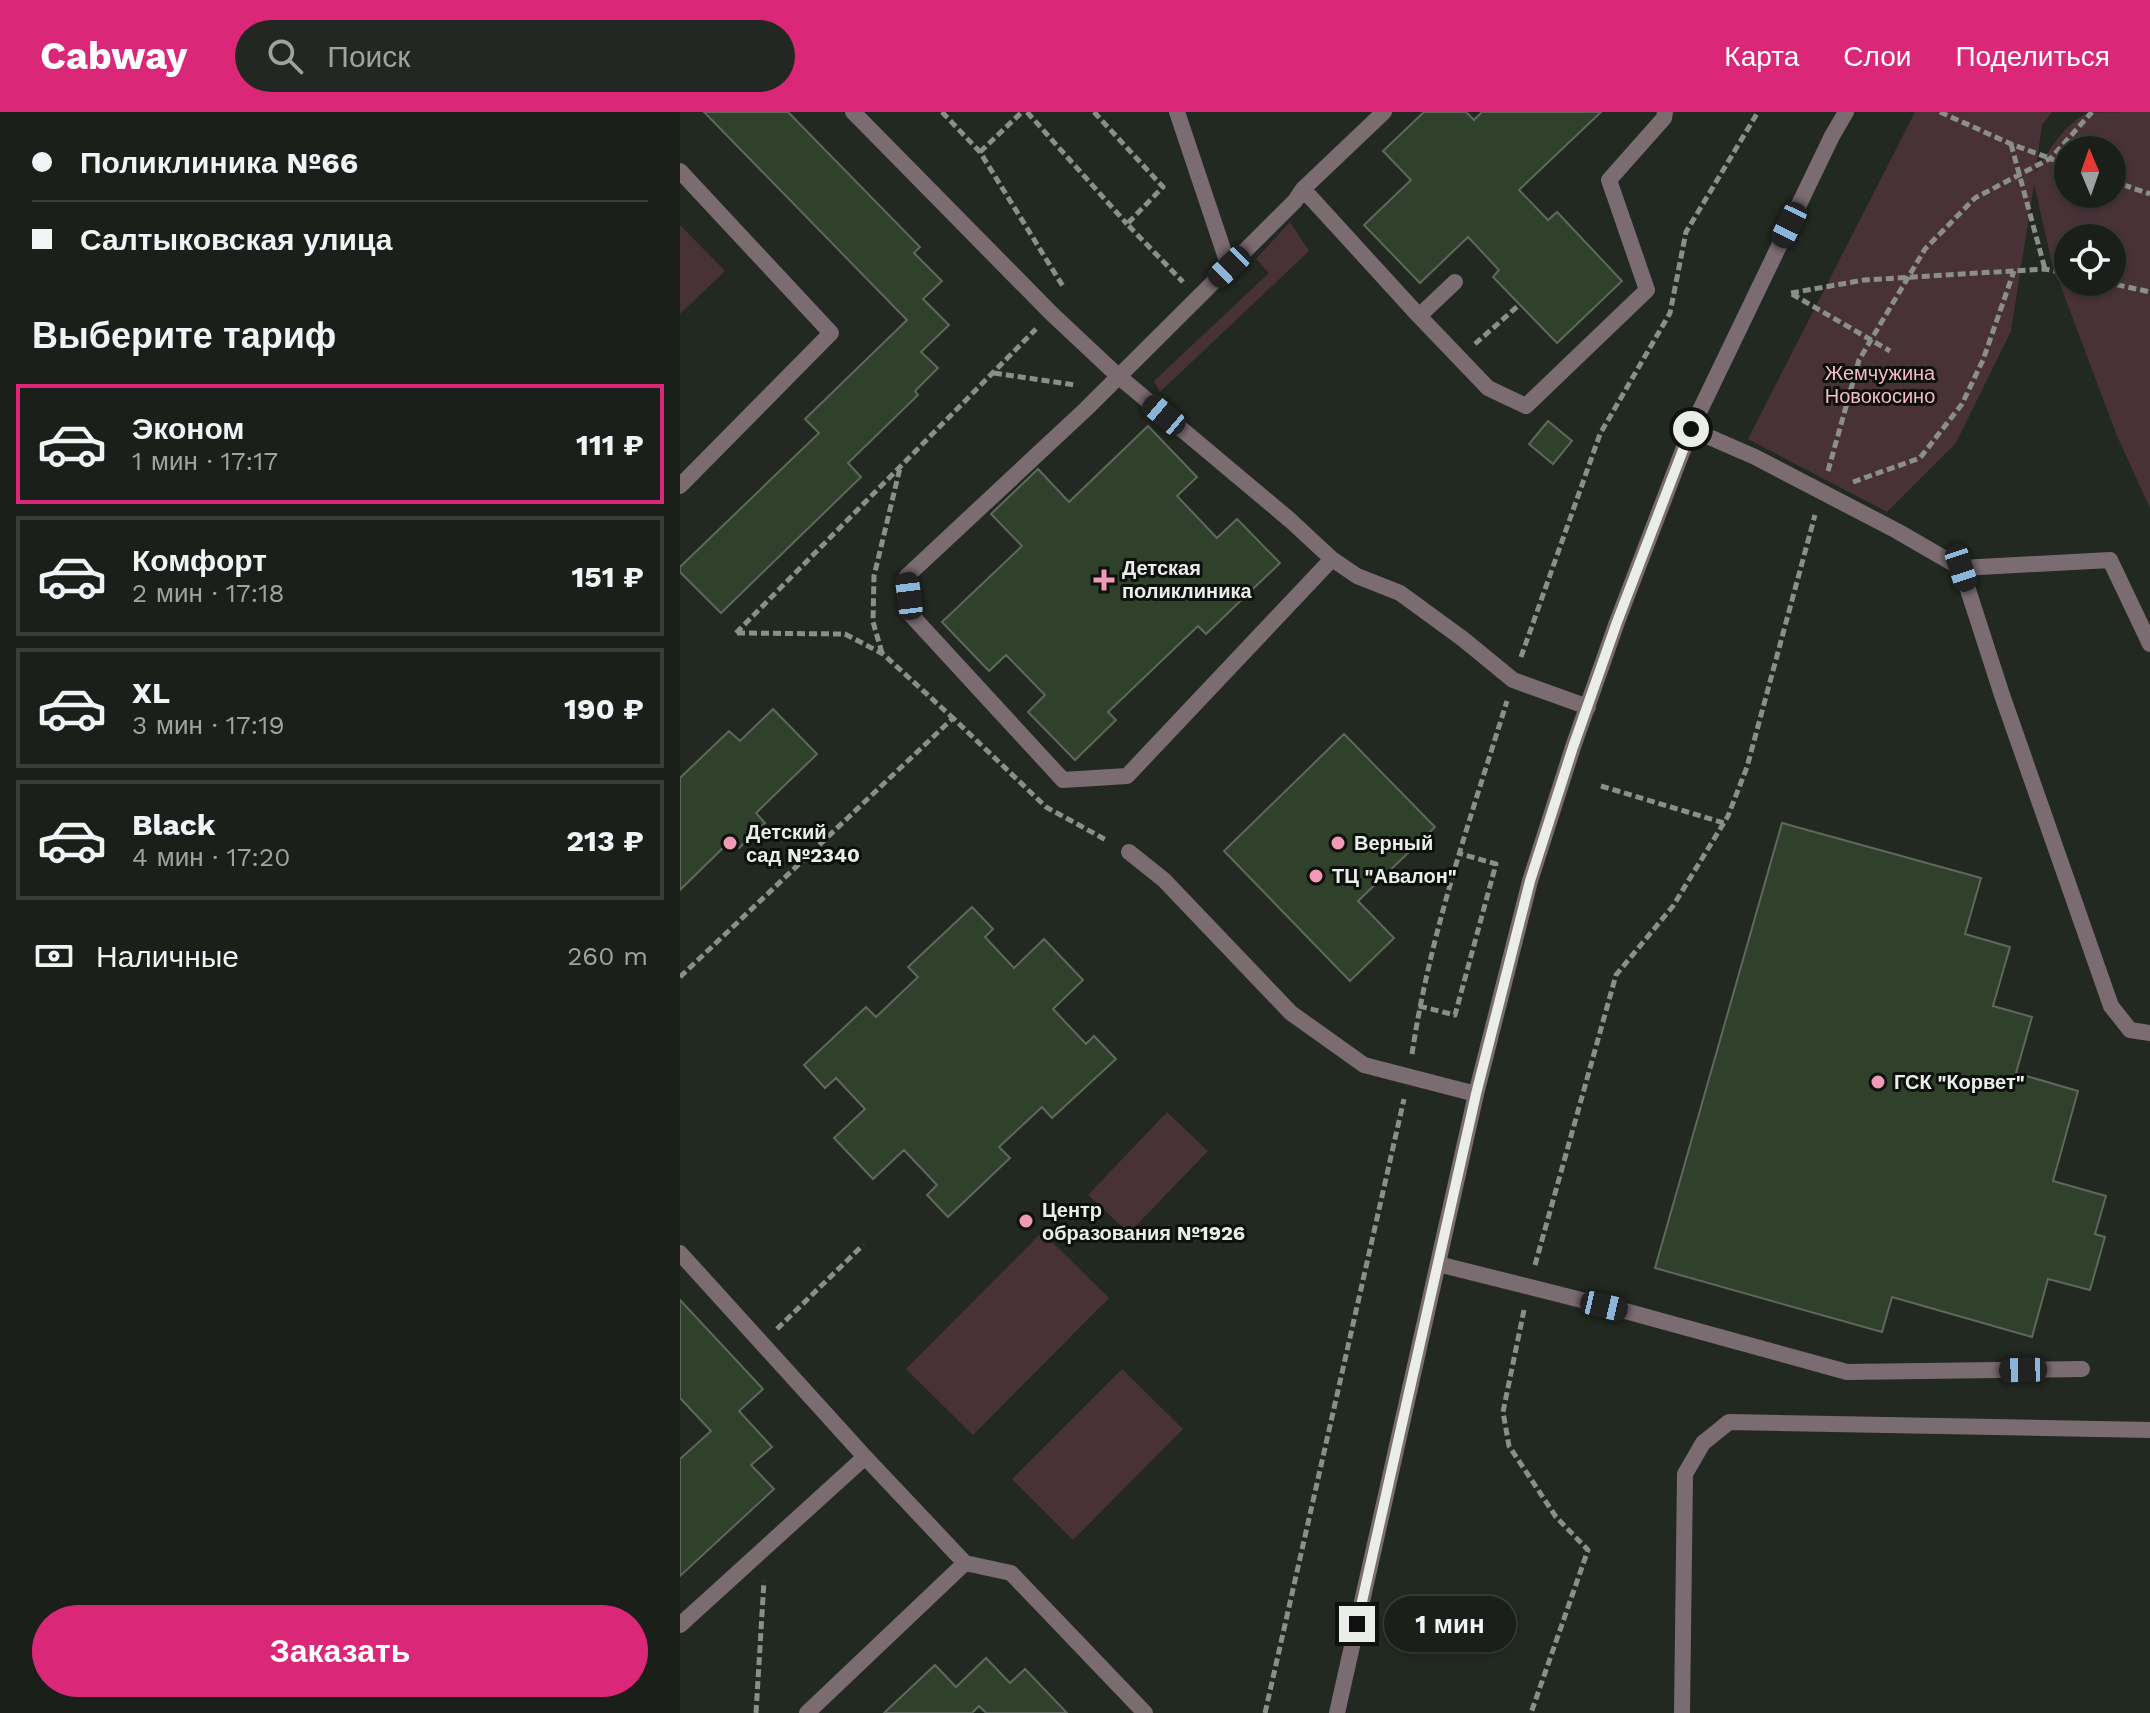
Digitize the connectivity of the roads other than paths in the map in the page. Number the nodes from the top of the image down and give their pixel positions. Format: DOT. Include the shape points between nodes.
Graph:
graph roads {
  1 [pos="853,112"];
  2 [pos="1177,112"];
  3 [pos="1384,112"];
  4 [pos="1665,112"];
  5 [pos="1846,112"];
  6 [pos="680,171"];
  7 [pos="1303,189"];
  8 [pos="1229,267"];
  9 [pos="1455,282"];
  10 [pos="1419,316"];
  11 [pos="1117,375"];
  12 [pos="1691,429"];
  13 [pos="680,486"];
  14 [pos="1332,559"];
  15 [pos="1961,568"];
  16 [pos="2150,644"];
  17 [pos="1588,707"];
  18 [pos="1129,852"];
  19 [pos="2150,1033"];
  20 [pos="1476,1094"];
  21 [pos="680,1253"];
  22 [pos="1438,1264"];
  23 [pos="2082,1369"];
  24 [pos="2150,1430"];
  25 [pos="865,1457"];
  26 [pos="965,1563"];
  27 [pos="680,1625"];
  28 [pos="807,1713"];
  29 [pos="1145,1713"];
  30 [pos="1337,1713"];
  31 [pos="1682,1713"];
  1 -- 11 [label="street"];
  2 -- 8 [label="street"];
  3 -- 7 [label="street"];
  4 -- 10 [label="street" via="1609,180 1647,290 1526,406 1488,388"];
  5 -- 12 [label="street"];
  6 -- 13 [label="street" via="831,333"];
  7 -- 8 [label="street"];
  7 -- 10 [label="street"];
  8 -- 11 [label="street"];
  9 -- 10 [label="street"];
  11 -- 14 [label="street"];
  11 -- 14 [label="street" via="907,576 912,616 1063,780 1127,776"];
  12 -- 15 [label="street"];
  12 -- 17 [label="street"];
  14 -- 17 [label="street" via="1357,576 1400,593 1513,680"];
  15 -- 16 [label="street" via="2110,560"];
  15 -- 19 [label="street" via="2111,1006 2130,1030"];
  17 -- 20 [label="street" via="1530,881"];
  18 -- 20 [label="street" via="1164,880 1291,1013 1364,1065"];
  20 -- 22 [label="street"];
  21 -- 25 [label="street"];
  22 -- 23 [label="street" via="1847,1372"];
  22 -- 30 [label="street"];
  24 -- 31 [label="street" via="1729,1422 1703,1443 1685,1474"];
  25 -- 26 [label="street"];
  25 -- 27 [label="street"];
  26 -- 28 [label="street"];
  26 -- 29 [label="street" via="1011,1573"];
}
